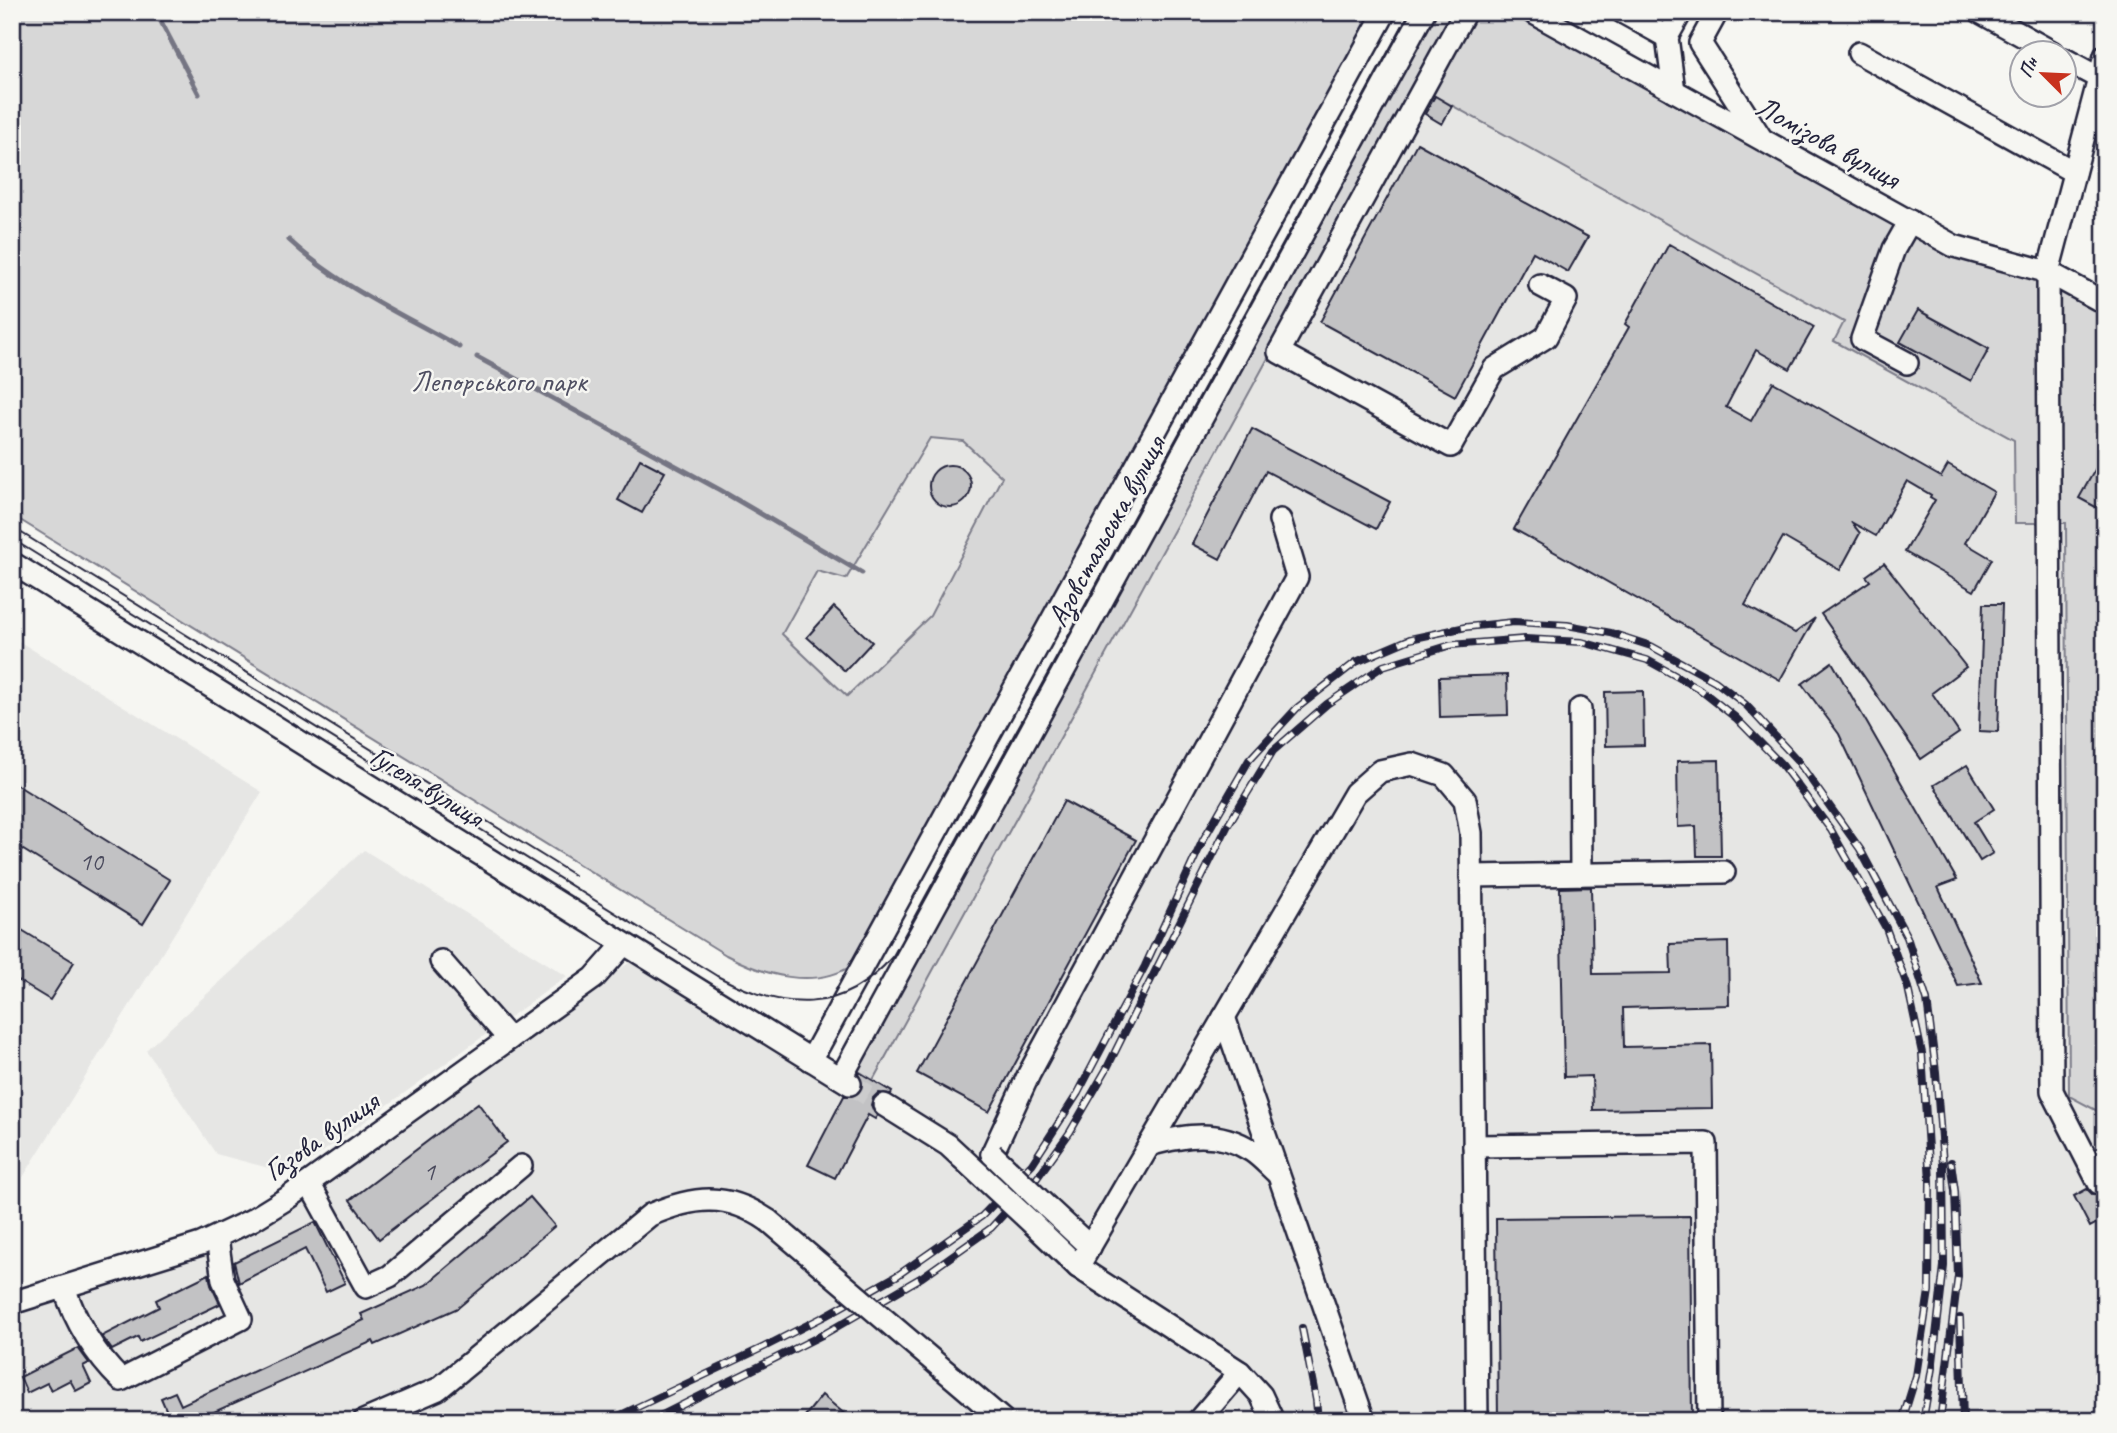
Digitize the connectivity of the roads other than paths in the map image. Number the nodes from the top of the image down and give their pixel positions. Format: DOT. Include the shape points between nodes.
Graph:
graph roads {
  1 [pos="1385,12"];
  2 [pos="1424,12"];
  3 [pos="1465,12"];
  4 [pos="1622,12"];
  5 [pos="1681,12"];
  6 [pos="1717,12"];
  7 [pos="1980,12"];
  8 [pos="1546,16"];
  9 [pos="1667,37"];
  10 [pos="2027,38"];
  11 [pos="1859,53"];
  12 [pos="2105,57"];
  13 [pos="2078,67"];
  14 [pos="2099,78"];
  15 [pos="1674,91"];
  16 [pos="1762,140"];
  17 [pos="2074,172"];
  18 [pos="1910,221"];
  19 [pos="2048,272"];
  20 [pos="1540,285"];
  21 [pos="2105,303"];
  22 [pos="1907,363"];
  23 [pos="1280,520"];
  24 [pos="12,563"];
  25 [pos="1580,709"];
  26 [pos="1724,872"];
  27 [pos="1581,874"];
  28 [pos="1471,876"];
  29 [pos="624,944"];
  30 [pos="441,961"];
  31 [pos="1224,1017"];
  32 [pos="509,1039"];
  33 [pos="811,1060"];
  34 [pos="845,1081"];
  35 [pos="884,1105"];
  36 [pos="1149,1145"];
  37 [pos="1474,1146"];
  38 [pos="521,1166"];
  39 [pos="1278,1174"];
  40 [pos="309,1183"];
  41 [pos="2099,1183"];
  42 [pos="217,1237"];
  43 [pos="1090,1247"];
  44 [pos="1078,1267"];
  45 [pos="65,1287"];
  46 [pos="12,1303"];
  47 [pos="1240,1371"];
  48 [pos="364,1421"];
  49 [pos="1004,1421"];
  50 [pos="1198,1421"];
  51 [pos="1273,1421"];
  52 [pos="1364,1421"];
  53 [pos="1477,1421"];
  54 [pos="1709,1421"];
  1 -- 33 [label="street, Азовстальська вулиця"];
  2 -- 34 [label="street, Азовстальська вулиця"];
  3 -- 20 [label="street" via="1279,352 1451,446 1494,369 1546,337 1566,299"];
  4 -- 9 [label="street"];
  5 -- 9 [label="street"];
  6 -- 16 [label="street" via="1700,43"];
  7 -- 10 [label="street"];
  8 -- 15 [label="street, Ломізова вулиця"];
  9 -- 15 [label="street"];
  11 -- 17 [label="street"];
  12 -- 14 [label="street"];
  13 -- 14 [label="street"];
  14 -- 17 [label="street"];
  15 -- 16 [label="street, Ломізова вулиця"];
  16 -- 18 [label="street, Ломізова вулиця"];
  17 -- 19 [label="street"];
  18 -- 19 [label="street, Ломізова вулиця" via="1954,246"];
  18 -- 22 [label="street" via="1894,250 1861,339"];
  19 -- 21 [label="street, Ломізова вулиця"];
  19 -- 41 [label="street" via="2052,1091"];
  23 -- 43 [label="street, bridge" via="1297,577 1029,1074 992,1154"];
  24 -- 29 [label="street, Гугеля вулиця"];
  25 -- 27 [label="street"];
  26 -- 27 [label="street"];
  27 -- 28 [label="street"];
  28 -- 31 [label="street" via="1465,800 1451,783 1444,775 1412,764 1380,771 1355,793"];
  28 -- 37 [label="street"];
  29 -- 32 [label="street, Газова вулиця" via="594,978"];
  29 -- 33 [label="street, Гугеля вулиця"];
  30 -- 32 [label="street"];
  31 -- 36 [label="street"];
  31 -- 39 [label="street"];
  32 -- 40 [label="street, Газова вулиця"];
  33 -- 34 [label="street, Гугеля вулиця"];
  35 -- 44 [label="street, bridge" via="948,1145"];
  36 -- 39 [label="street" via="1183,1136 1218,1137 1251,1151"];
  36 -- 43 [label="street"];
  37 -- 53 [label="street"];
  37 -- 54 [label="street" via="1706,1143"];
  38 -- 40 [label="street" via="390,1276 366,1287"];
  39 -- 52 [label="street"];
  40 -- 42 [label="street, Газова вулиця"];
  42 -- 45 [label="street, Газова вулиця"];
  42 -- 45 [label="street" via="223,1280 241,1319 121,1380 102,1362"];
  43 -- 44 [label="street"];
  44 -- 47 [label="street"];
  45 -- 46 [label="street, Газова вулиця"];
  47 -- 50 [label="street"];
  47 -- 51 [label="street" via="1261,1395"];
  48 -- 49 [label="street, bridge" via="438,1389 650,1215 679,1202 711,1199 736,1203 769,1221"];
}
